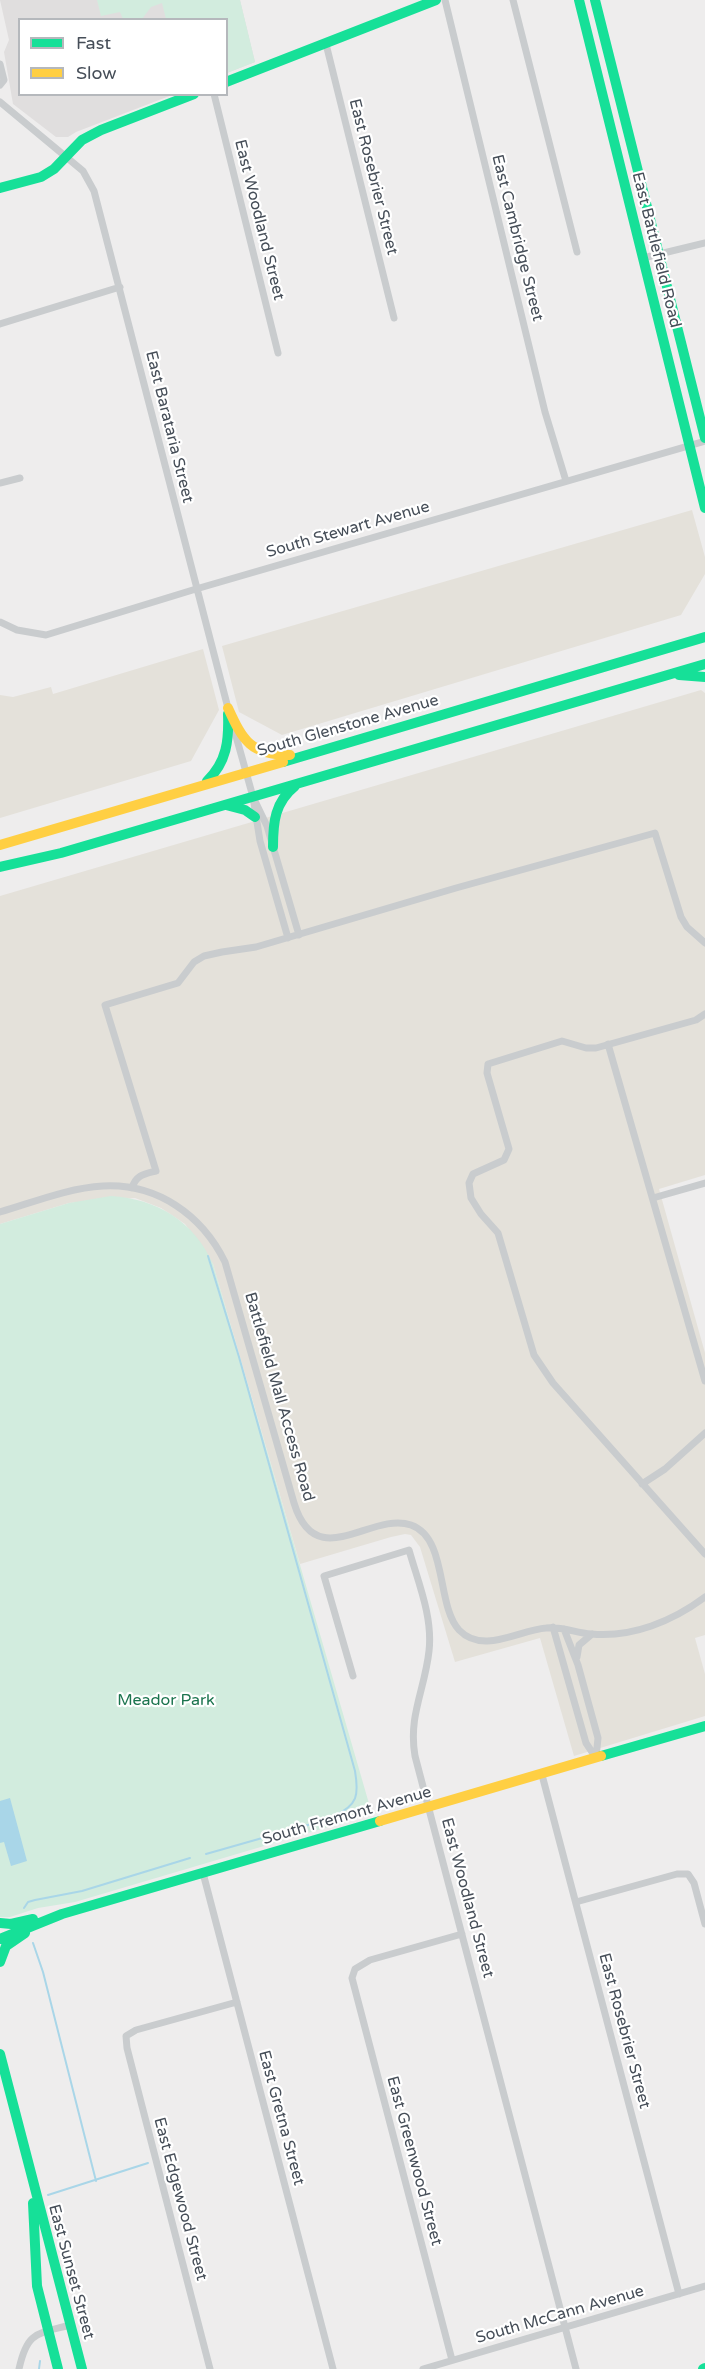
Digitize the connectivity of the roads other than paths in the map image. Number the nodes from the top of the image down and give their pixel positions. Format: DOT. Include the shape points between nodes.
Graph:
graph roads {
  1 [pos="436,0"];
  2 [pos="445,0"];
  3 [pos="513,0"];
  4 [pos="579,0"];
  5 [pos="595,0"];
  6 [pos="326,44"];
  7 [pos="0,64"];
  8 [pos="228,81"];
  9 [pos="0,84"];
  10 [pos="189,96"];
  11 [pos="214,96"];
  12 [pos="0,102"];
  13 [pos="67,155"];
  14 [pos="0,188"];
  15 [pos="705,243"];
  16 [pos="577,252"];
  17 [pos="658,255"];
  18 [pos="642,258"];
  19 [pos="120,287"];
  20 [pos="394,318"];
  21 [pos="0,324"];
  22 [pos="278,353"];
  23 [pos="705,440"];
  24 [pos="690,446"];
  25 [pos="20,478"];
  26 [pos="566,481"];
  27 [pos="0,483"];
  28 [pos="705,508"];
  29 [pos="196,589"];
  30 [pos="0,622"];
  31 [pos="705,630"];
  32 [pos="705,637"];
  33 [pos="690,642"];
  34 [pos="705,664"];
  35 [pos="666,675"];
  36 [pos="705,677"];
  37 [pos="228,708"];
  38 [pos="317,751"];
  39 [pos="245,772"];
  40 [pos="300,782"];
  41 [pos="199,786"];
  42 [pos="253,797"];
  43 [pos="226,805"];
  44 [pos="255,817"];
  45 [pos="0,845"];
  46 [pos="273,847"];
  47 [pos="0,867"];
  48 [pos="299,934"];
  49 [pos="288,938"];
  50 [pos="705,943"];
  51 [pos="705,1014"];
  52 [pos="608,1044"];
  53 [pos="705,1183"];
  54 [pos="132,1188"];
  55 [pos="653,1198"];
  56 [pos="0,1212"];
  57 [pos="705,1381"];
  58 [pos="705,1433"];
  59 [pos="642,1484"];
  60 [pos="705,1554"];
  61 [pos="705,1597"];
  62 [pos="554,1627"];
  63 [pos="564,1629"];
  64 [pos="592,1634"];
  65 [pos="578,1665"];
  66 [pos="353,1676"];
  67 [pos="705,1726"];
  68 [pos="596,1758"];
  69 [pos="542,1775"];
  70 [pos="429,1808"];
  71 [pos="203,1873"];
  72 [pos="576,1902"];
  73 [pos="48,1919"];
  74 [pos="0,1923"];
  75 [pos="705,1924"];
  76 [pos="462,1934"];
  77 [pos="0,1939"];
  78 [pos="0,1962"];
  79 [pos="237,2002"];
  80 [pos="0,2054"];
  81 [pos="32,2182"];
  82 [pos="705,2286"];
  83 [pos="679,2294"];
  84 [pos="70,2325"];
  85 [pos="565,2328"];
  86 [pos="48,2331"];
  87 [pos="452,2360"];
  88 [pos="20,2369"];
  89 [pos="58,2369"];
  90 [pos="82,2369"];
  91 [pos="210,2369"];
  92 [pos="333,2369"];
  93 [pos="423,2369"];
  94 [pos="576,2369"];
  1 -- 6 [label="main road"];
  2 -- 26 [label="street, East Cambridge Street" via="545,412"];
  3 -- 16 [label="street"];
  4 -- 18 [label="main road, East Battlefield Road"];
  5 -- 17 [label="main road, East Battlefield Road"];
  6 -- 8 [label="main road"];
  6 -- 20 [label="street, East Rosebrier Street"];
  7 -- 9 [label="street" via="4,80"];
  10 -- 13 [label="main road" via="100,130"];
  11 -- 22 [label="street, East Woodland Street"];
  12 -- 13 [label="street, East Barataria Street"];
  13 -- 14 [label="main road" via="41,177"];
  13 -- 19 [label="street, East Barataria Street" via="83,171 94,191"];
  15 -- 17 [label="street"];
  17 -- 18 [label="street"];
  17 -- 23 [label="main road, East Battlefield Road"];
  18 -- 24 [label="main road, East Battlefield Road"];
  19 -- 21 [label="street"];
  19 -- 29 [label="street, East Barataria Street"];
  23 -- 24 [label="street, South Stewart Avenue"];
  24 -- 26 [label="street, South Stewart Avenue"];
  24 -- 28 [label="main road, East Battlefield Road"];
  25 -- 27 [label="street"];
  26 -- 29 [label="street, South Stewart Avenue"];
  29 -- 30 [label="street, South Stewart Avenue" via="46,635 17,630"];
  29 -- 37 [label="street, East Barataria Street"];
  31 -- 33 [label="main road"];
  32 -- 33 [label="main road, South Glenstone Avenue"];
  33 -- 38 [label="main road, South Glenstone Avenue"];
  34 -- 35 [label="main road"];
  35 -- 36 [label="main road"];
  35 -- 40 [label="main road"];
  37 -- 38 [label="main road" via="243,740 255,749 269,755"];
  37 -- 39 [label="street, East Barataria Street"];
  37 -- 41 [label="main road" via="225,757 219,770"];
  38 -- 39 [label="main road, South Glenstone Avenue"];
  39 -- 41 [label="main road, South Glenstone Avenue"];
  39 -- 42 [label="street, East Barataria Street"];
  40 -- 42 [label="main road"];
  40 -- 46 [label="main road" via="278,803"];
  41 -- 45 [label="main road, South Glenstone Avenue"];
  42 -- 43 [label="main road"];
  42 -- 44 [label="street"];
  42 -- 46 [label="street"];
  43 -- 44 [label="main road"];
  43 -- 47 [label="main road"];
  44 -- 49 [label="street"];
  46 -- 48 [label="street"];
  48 -- 49 [label="street"];
  48 -- 50 [label="street" via="655,833 681,916"];
  49 -- 54 [label="street" via="204,957 194,962 177,983 105,1005 156,1171 138,1176"];
  51 -- 52 [label="street" via="696,1020"];
  52 -- 55 [label="street"];
  52 -- 59 [label="street" via="586,1048 562,1041 488,1064 487,1073 509,1149 504,1160 473,1174 469,1190 474,1205 498,1233 537,1361"];
  53 -- 55 [label="street"];
  54 -- 56 [label="street, Battlefield Mall Access Road" via="90,1187"];
  54 -- 62 [label="street, Battlefield Mall Access Road" via="161,1197 187,1212 220,1253 297,1511 305,1525 318,1535 331,1538 393,1524 416,1528 434,1551 455,1624 474,1639 494,1641"];
  55 -- 57 [label="street"];
  58 -- 59 [label="street" via="666,1469"];
  59 -- 60 [label="street"];
  61 -- 64 [label="street, Battlefield Mall Access Road" via="674,1617 645,1628"];
  62 -- 63 [label="street, Battlefield Mall Access Road"];
  62 -- 68 [label="street" via="586,1743"];
  63 -- 64 [label="street, Battlefield Mall Access Road"];
  63 -- 65 [label="street"];
  64 -- 65 [label="street" via="579,1645"];
  65 -- 68 [label="street" via="598,1738"];
  66 -- 70 [label="street, East Woodland Street" via="324,1576 409,1550 430,1627 428,1663 412,1730"];
  67 -- 68 [label="main road, South Fremont Avenue"];
  68 -- 69 [label="main road, South Fremont Avenue"];
  69 -- 70 [label="main road, South Fremont Avenue"];
  69 -- 72 [label="street, East Rosebrier Street"];
  70 -- 71 [label="main road, South Fremont Avenue"];
  70 -- 76 [label="street, East Woodland Street"];
  71 -- 73 [label="main road, South Fremont Avenue"];
  71 -- 79 [label="street, East Gretna Street"];
  72 -- 75 [label="street" via="688,1874"];
  72 -- 83 [label="street, East Rosebrier Street"];
  73 -- 74 [label="main road"];
  73 -- 77 [label="main road, South Fremont Avenue"];
  73 -- 78 [label="main road" via="6,1946"];
  76 -- 85 [label="street, East Woodland Street"];
  76 -- 87 [label="street, East Greenwood Street" via="370,1960 355,1969 352,1978"];
  79 -- 91 [label="street, East Edgewood Street" via="126,2036"];
  79 -- 92 [label="street, East Gretna Street"];
  80 -- 81 [label="main road, East Sunset Street"];
  81 -- 84 [label="main road, East Sunset Street"];
  81 -- 86 [label="main road, East Sunset Street" via="37,2286"];
  82 -- 83 [label="street, South McCann Avenue"];
  83 -- 85 [label="street, South McCann Avenue"];
  84 -- 86 [label="street"];
  84 -- 90 [label="main road, East Sunset Street"];
  85 -- 87 [label="street, South McCann Avenue"];
  85 -- 94 [label="street, East Woodland Street"];
  86 -- 88 [label="street" via="26,2343"];
  86 -- 89 [label="main road, East Sunset Street"];
  87 -- 93 [label="street, South McCann Avenue"];
}
